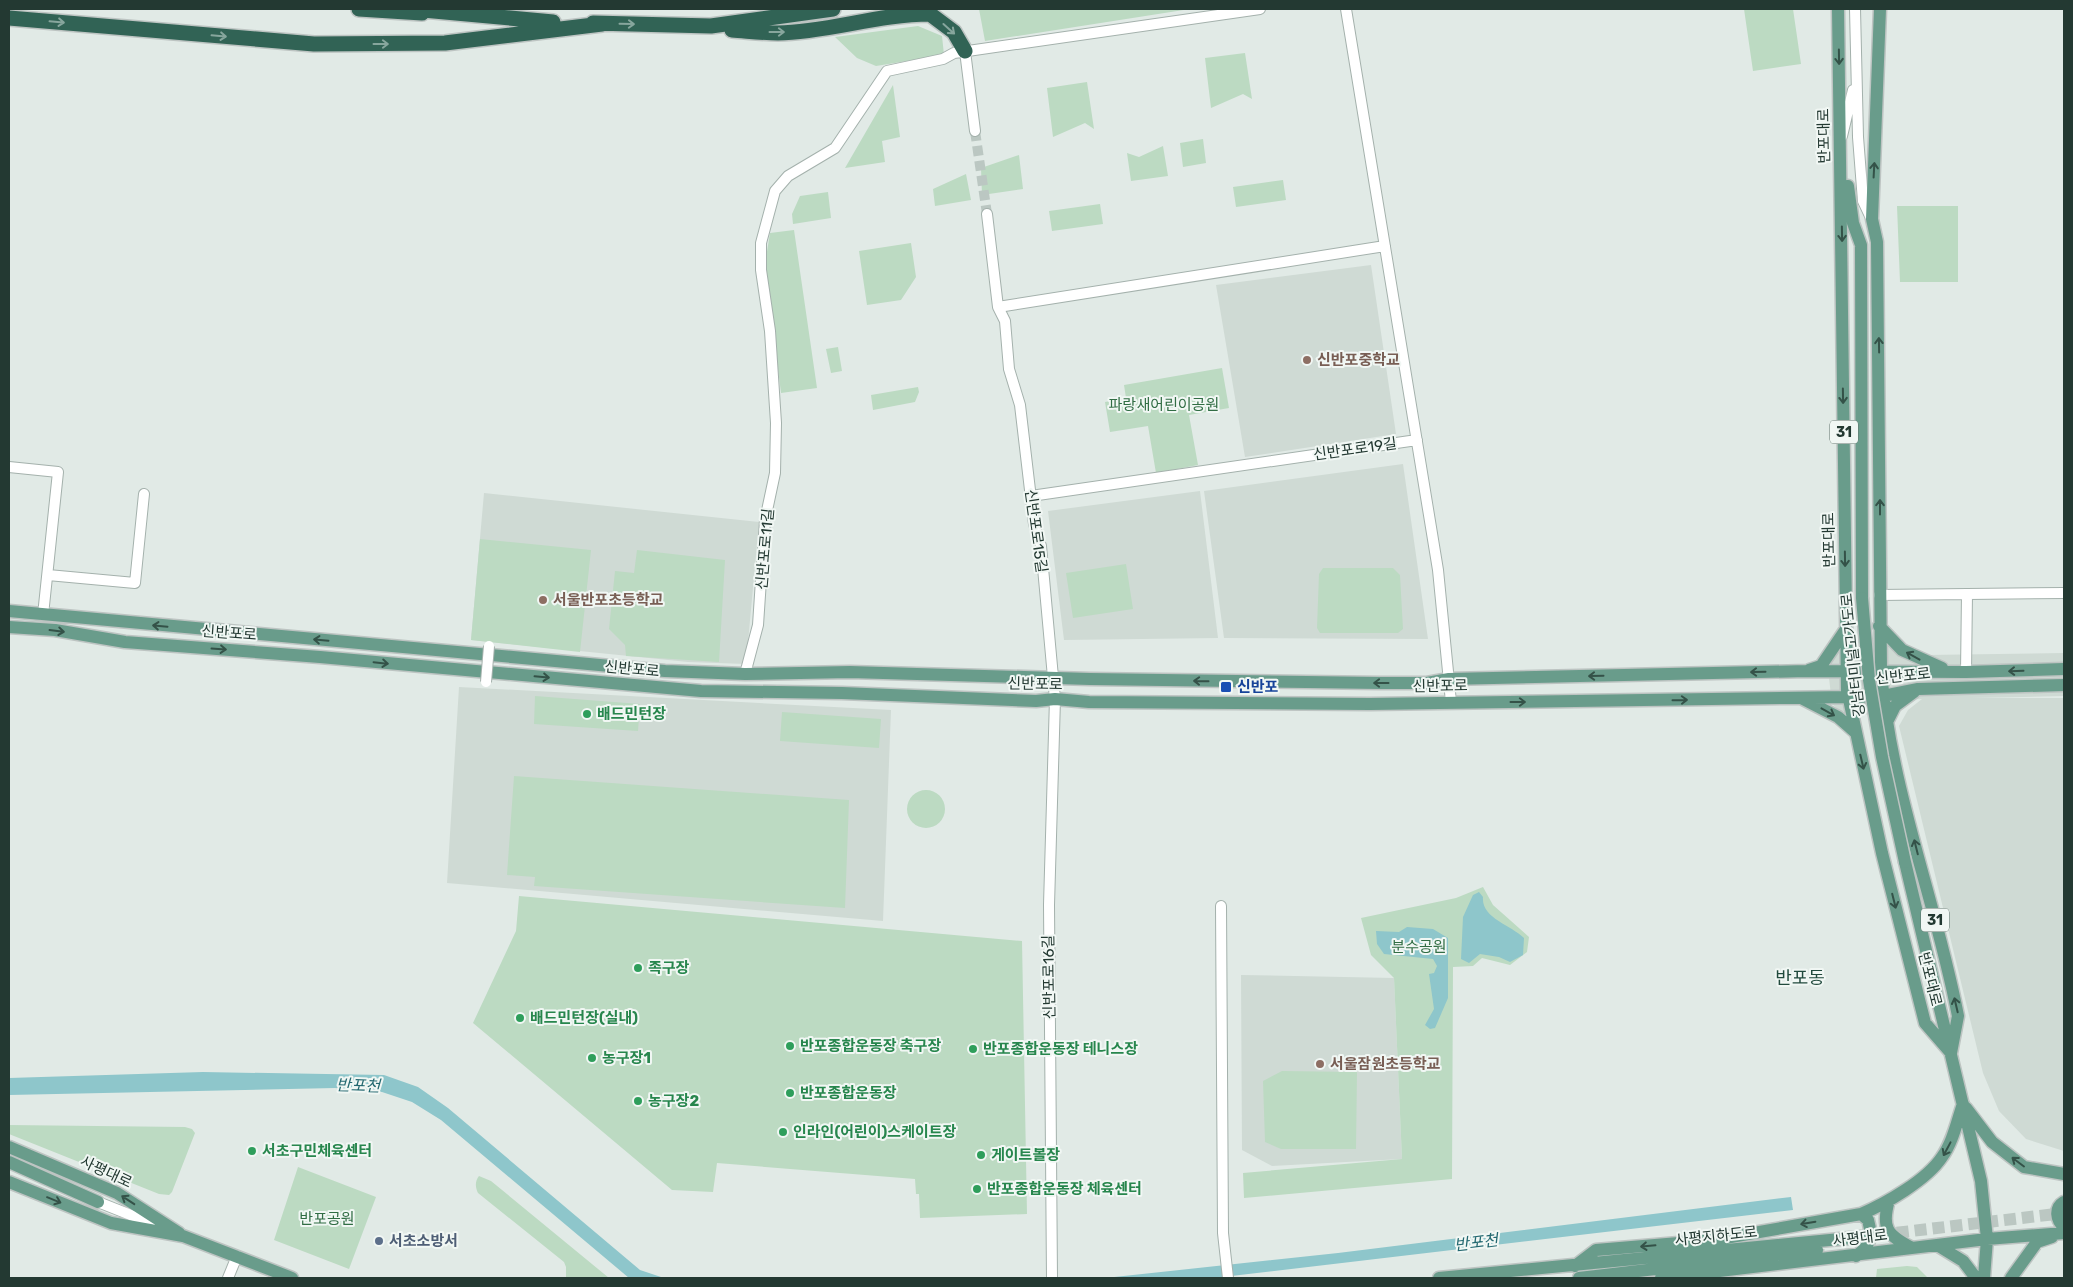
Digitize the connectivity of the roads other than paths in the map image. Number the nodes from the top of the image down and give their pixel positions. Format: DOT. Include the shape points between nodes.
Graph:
graph roads {
  1 [pos="359,9"];
  2 [pos="412,9"];
  3 [pos="833,9"];
  4 [pos="1260,9"];
  5 [pos="1346,9"];
  6 [pos="1838,9"];
  7 [pos="1855,9"];
  8 [pos="1880,9"];
  9 [pos="473,16"];
  10 [pos="9,18"];
  11 [pos="602,24"];
  12 [pos="711,26"];
  13 [pos="965,51"];
  14 [pos="1855,74"];
  15 [pos="975,131"];
  16 [pos="1841,139"];
  17 [pos="1841,167"];
  18 [pos="987,214"];
  19 [pos="1872,219"];
  20 [pos="1861,245"];
  21 [pos="1385,246"];
  22 [pos="998,307"];
  23 [pos="1417,440"];
  24 [pos="9,467"];
  25 [pos="144,494"];
  26 [pos="1031,496"];
  27 [pos="48,575"];
  28 [pos="2064,593"];
  29 [pos="1879,594"];
  30 [pos="1967,594"];
  31 [pos="9,611"];
  32 [pos="43,615"];
  33 [pos="1879,626"];
  34 [pos="9,627"];
  35 [pos="1846,629"];
  36 [pos="489,646"];
  37 [pos="2064,669"];
  38 [pos="1807,671"];
  39 [pos="1846,671"];
  40 [pos="1881,671"];
  41 [pos="1961,672"];
  42 [pos="745,674"];
  43 [pos="1052,677"];
  44 [pos="1449,679"];
  45 [pos="486,682"];
  46 [pos="2064,684"];
  47 [pos="1918,690"];
  48 [pos="1883,696"];
  49 [pos="1848,697"];
  50 [pos="1798,698"];
  51 [pos="1055,700"];
  52 [pos="1450,702"];
  53 [pos="1887,722"];
  54 [pos="1855,732"];
  55 [pos="1901,788"];
  56 [pos="1871,802"];
  57 [pos="1221,906"];
  58 [pos="1951,1053"];
  59 [pos="1963,1104"];
  60 [pos="9,1147"];
  61 [pos="9,1162"];
  62 [pos="2064,1174"];
  63 [pos="9,1182"];
  64 [pos="1888,1200"];
  65 [pos="98,1202"];
  66 [pos="2064,1202"];
  67 [pos="1861,1214"];
  68 [pos="2063,1231"];
  69 [pos="183,1236"];
  70 [pos="1987,1239"];
  71 [pos="1937,1245"];
  72 [pos="1860,1246"];
  73 [pos="1912,1248"];
  74 [pos="237,1256"];
  75 [pos="1577,1272"];
  76 [pos="1602,1277"];
  77 [pos="228,1278"];
  78 [pos="292,1278"];
  79 [pos="1052,1278"];
  80 [pos="1228,1278"];
  81 [pos="1439,1278"];
  82 [pos="1661,1278"];
  83 [pos="1976,1278"];
  84 [pos="1984,1278"];
  85 [pos="2011,1278"];
  1 -- 9 [label="highway"];
  2 -- 9 [label="highway"];
  3 -- 12 [label="highway"];
  4 -- 13 [label="street, 신반포로11길"];
  5 -- 21 [label="street"];
  6 -- 16 [label="main road, 반포대로 / 31, one-way"];
  7 -- 14 [label="street"];
  19 -- 8 [label="main road, 반포대로 / 31, one-way"];
  9 -- 11 [label="highway" via="529,22"];
  10 -- 11 [label="highway, one-way" via="314,44 445,43"];
  11 -- 12 [label="highway, one-way"];
  12 -- 13 [label="highway, one-way" via="777,33 890,16 930,14 954,32"];
  13 -- 15 [label="street"];
  13 -- 42 [label="street, 신반포로11길" via="943,59 887,70 835,148 788,176 774,191 761,243 761,270 770,331 776,423 775,473 765,520 758,625"];
  14 -- 16 [label="street"];
  14 -- 19 [label="street" via="1864,201"];
  16 -- 17 [label="main road, 반포대로 / 31"];
  17 -- 20 [label="main road, 31"];
  17 -- 35 [label="main road, 반포대로 / 31, one-way"];
  18 -- 22 [label="street, 신반포로15길"];
  19 -- 20 [label="main road, 31"];
  29 -- 19 [label="main road, 반포대로 / 31, one-way" via="1877,242"];
  20 -- 58 [label="main road, 강남터미널고가도로 / 31, bridge" via="1862,598 1869,680 1905,862"];
  21 -- 22 [label="street"];
  21 -- 23 [label="street"];
  22 -- 26 [label="street, 신반포로15길" via="1004,321 1009,369 1020,405"];
  23 -- 26 [label="street, 신반포로19길"];
  23 -- 44 [label="street, 신반포로19길" via="1438,570"];
  24 -- 27 [label="street" via="58,472"];
  25 -- 27 [label="street" via="135,583"];
  26 -- 43 [label="street, 신반포로15길" via="1034,524 1041,546"];
  27 -- 32 [label="street"];
  28 -- 30 [label="street"];
  29 -- 30 [label="street"];
  29 -- 33 [label="main road, 반포대로 / 31"];
  30 -- 41 [label="street"];
  31 -- 32 [label="main road, 신반포로"];
  42 -- 32 [label="main road, 신반포로, one-way" via="656,670"];
  33 -- 40 [label="main road, 반포대로 / 31"];
  41 -- 33 [label="main road, one-way" via="1928,664 1906,653"];
  34 -- 51 [label="main road, 신반포로, one-way" via="55,630 125,642 701,692"];
  35 -- 38 [label="main road" via="1821,666"];
  35 -- 39 [label="main road, 반포대로 / 31"];
  36 -- 45 [label="street, bridge"];
  37 -- 41 [label="main road, 신반포로, one-way"];
  38 -- 39 [label="main road, 신반포로"];
  38 -- 44 [label="main road, 신반포로, one-way"];
  39 -- 40 [label="main road, 신반포로"];
  39 -- 49 [label="main road, 반포대로 / 31"];
  40 -- 41 [label="main road, 신반포로"];
  40 -- 48 [label="main road, 반포대로 / 31"];
  42 -- 43 [label="main road, 신반포로" via="850,672"];
  44 -- 43 [label="main road, 신반포로, one-way" via="1380,683"];
  43 -- 51 [label="street, 신반포로16길"];
  44 -- 52 [label="street, 신반포로19길"];
  46 -- 47 [label="main road, 신반포로"];
  47 -- 48 [label="main road, 신반포로"];
  47 -- 53 [label="main road" via="1895,706"];
  48 -- 49 [label="main road, 신반포로"];
  48 -- 53 [label="main road, 반포대로 / 31"];
  49 -- 50 [label="main road, 신반포로"];
  49 -- 54 [label="main road, 반포대로 / 31"];
  52 -- 50 [label="main road, 신반포로, one-way"];
  50 -- 54 [label="main road, one-way" via="1838,718"];
  51 -- 52 [label="main road, 신반포로"];
  51 -- 79 [label="street, 신반포로16길" via="1048,905"];
  53 -- 55 [label="main road, 반포대로 / 31"];
  54 -- 56 [label="main road, 반포대로 / 31, one-way"];
  55 -- 56 [label="main road" via="1891,783 1880,785 1873,792"];
  58 -- 55 [label="main road, 반포대로 / 31, one-way" via="1958,1016"];
  56 -- 58 [label="main road, 반포대로 / 31, one-way" via="1925,1023"];
  57 -- 80 [label="street" via="1224,1237"];
  58 -- 59 [label="main road, 반포대로 / 31"];
  62 -- 59 [label="main road, one-way" via="2024,1167 1992,1142"];
  59 -- 64 [label="main road, one-way" via="1951,1142 1942,1158 1927,1173"];
  59 -- 70 [label="main road, 반포대로 / 31" via="1981,1181"];
  69 -- 60 [label="main road, 사평대로, one-way" via="117,1193"];
  61 -- 65 [label="main road"];
  63 -- 69 [label="main road, 사평대로, one-way" via="111,1223"];
  64 -- 67 [label="main road"];
  64 -- 73 [label="main road" via="1884,1218 1887,1230"];
  65 -- 69 [label="street, 사평대로"];
  66 -- 68 [label="main road" via="2057,1212"];
  67 -- 72 [label="main road" via="1868,1220 1871,1230 1866,1249"];
  67 -- 75 [label="main road, one-way" via="1714,1240 1596,1250"];
  68 -- 70 [label="main road, 사평대로"];
  68 -- 85 [label="main road" via="2038,1242"];
  69 -- 74 [label="main road, 사평대로"];
  70 -- 71 [label="main road, 사평대로"];
  70 -- 84 [label="main road, 반포대로 / 31"];
  71 -- 73 [label="main road, 사평대로"];
  71 -- 83 [label="main road" via="1963,1261"];
  72 -- 73 [label="main road, 사평대로"];
  72 -- 75 [label="main road, 사평지하도로"];
  72 -- 76 [label="main road, 사평지하도로"];
  72 -- 82 [label="main road, 사평대로"];
  74 -- 77 [label="street"];
  74 -- 78 [label="main road, 사평대로"];
  75 -- 76 [label="main road"];
  75 -- 81 [label="main road"];
}
